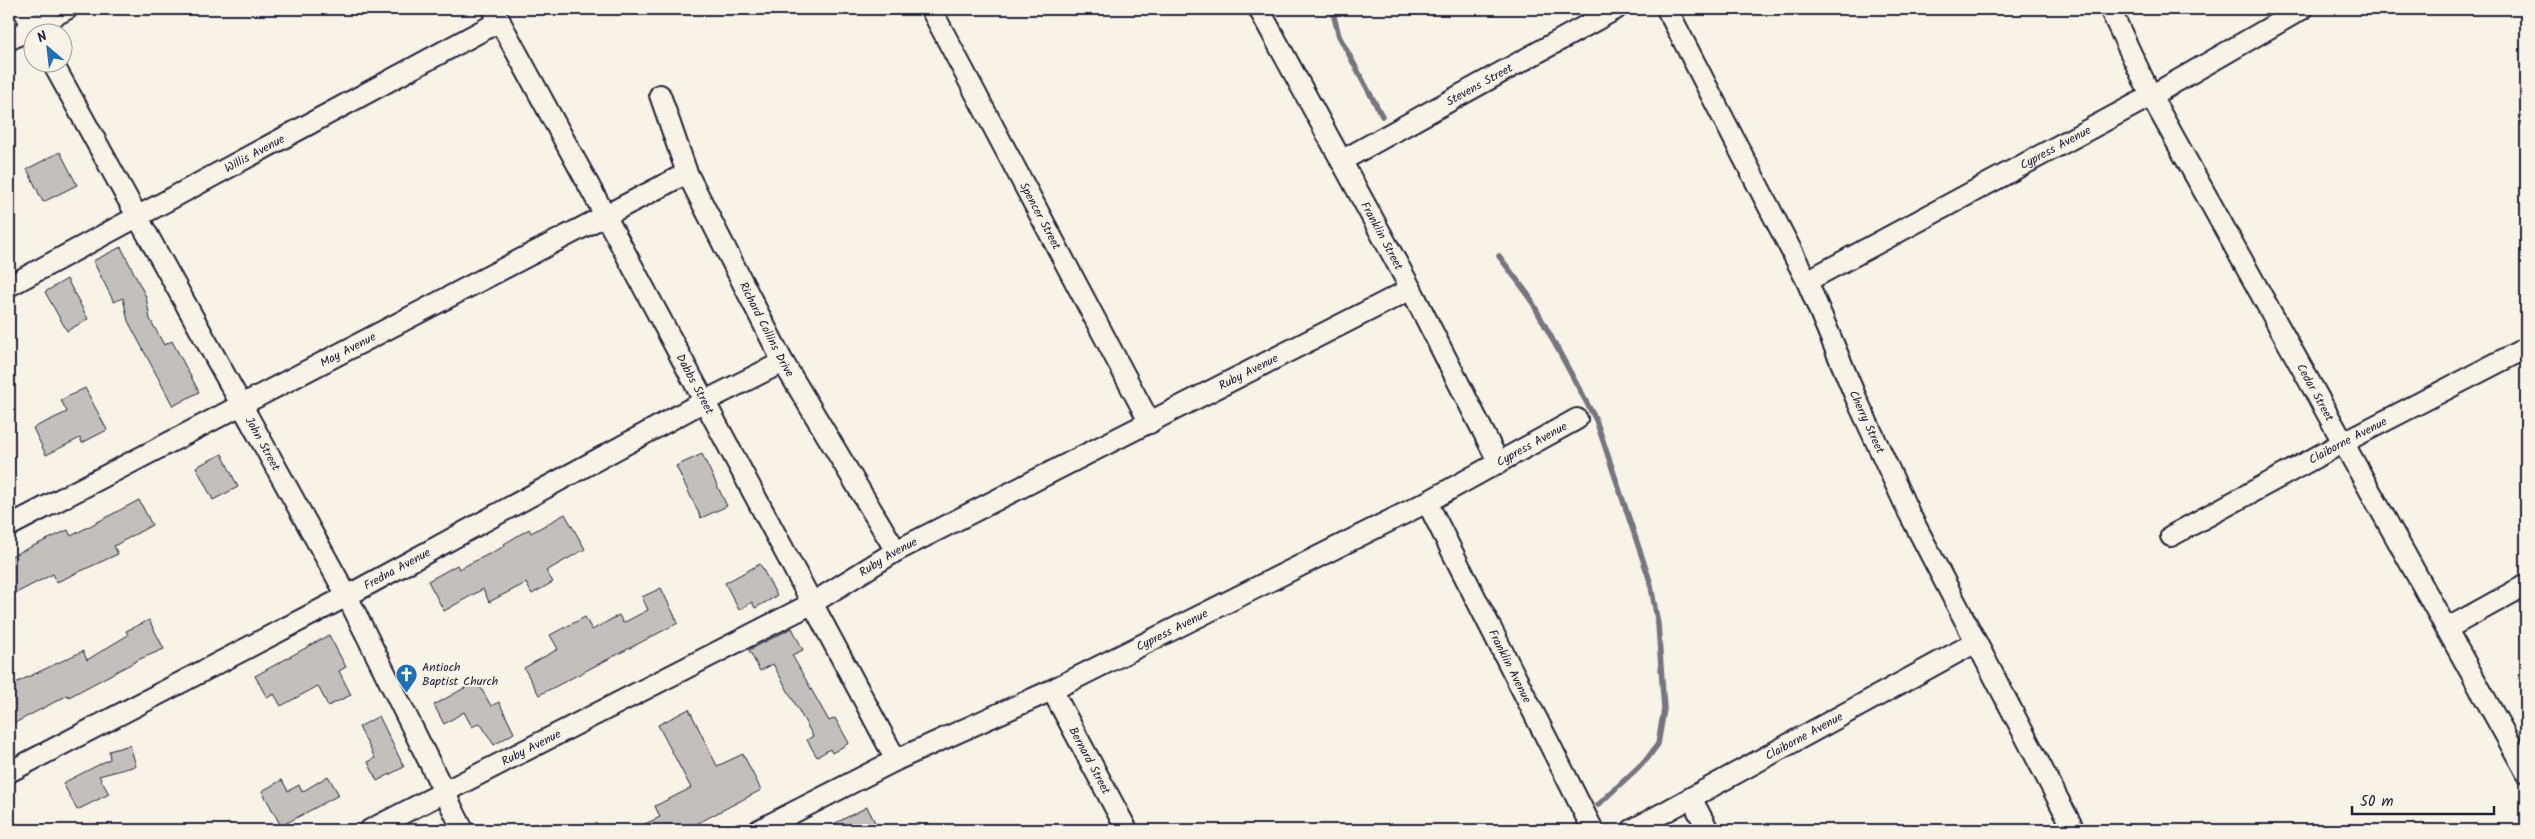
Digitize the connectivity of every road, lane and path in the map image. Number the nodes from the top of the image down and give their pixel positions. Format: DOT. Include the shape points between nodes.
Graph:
graph roads {
  1 [pos="23,9"];
  2 [pos="67,9"];
  3 [pos="931,9"];
  4 [pos="1259,9"];
  5 [pos="1616,9"];
  6 [pos="1667,9"];
  7 [pos="2110,9"];
  8 [pos="2302,9"];
  9 [pos="496,15"];
  10 [pos="2276,16"];
  11 [pos="30,22"];
  12 [pos="47,22"];
  13 [pos="22,35"];
  14 [pos="9,40"];
  15 [pos="57,72"];
  16 [pos="660,95"];
  17 [pos="2151,96"];
  18 [pos="1342,161"];
  19 [pos="688,172"];
  20 [pos="606,217"];
  21 [pos="137,218"];
  22 [pos="1807,281"];
  23 [pos="9,286"];
  24 [pos="1411,289"];
  25 [pos="2526,348"];
  26 [pos="782,362"];
  27 [pos="704,402"];
  28 [pos="243,404"];
  29 [pos="1577,419"];
  30 [pos="1150,423"];
  31 [pos="2344,442"];
  32 [pos="1499,463"];
  33 [pos="1427,502"];
  34 [pos="9,526"];
  35 [pos="2172,536"];
  36 [pos="896,551"];
  37 [pos="2526,585"];
  38 [pos="347,596"];
  39 [pos="812,604"];
  40 [pos="2448,628"];
  41 [pos="1976,642"];
  42 [pos="1052,690"];
  43 [pos="896,760"];
  44 [pos="9,772"];
  45 [pos="2526,772"];
  46 [pos="443,792"];
  47 [pos="1691,798"];
  48 [pos="370,830"];
  49 [pos="463,830"];
  50 [pos="759,830"];
  51 [pos="1127,830"];
  52 [pos="1593,830"];
  53 [pos="1632,830"];
  54 [pos="1708,830"];
  55 [pos="2074,830"];
  1 -- 11 [label="street"];
  2 -- 12 [label="street"];
  3 -- 30 [label="street, Spencer Street"];
  4 -- 18 [label="street, Franklin Street"];
  5 -- 18 [label="street, Stevens Street"];
  6 -- 22 [label="street, Cherry Street"];
  7 -- 17 [label="street, Cedar Street"];
  8 -- 10 [label="street, Cypress Avenue"];
  9 -- 20 [label="street, Dabbs Street"];
  9 -- 21 [label="street, Willis Avenue"];
  10 -- 17 [label="street, Cypress Avenue"];
  13 -- 14 [label="street"];
  15 -- 21 [label="street, John Street"];
  16 -- 19 [label="street, Richard Collins Drive"];
  17 -- 22 [label="street, Cypress Avenue"];
  17 -- 31 [label="street, Cedar Street"];
  18 -- 24 [label="street, Franklin Street"];
  19 -- 20 [label="street, May Avenue"];
  19 -- 26 [label="street, Richard Collins Drive"];
  20 -- 27 [label="street, Dabbs Street"];
  20 -- 28 [label="street, May Avenue"];
  21 -- 23 [label="street, Willis Avenue"];
  21 -- 28 [label="street, John Street"];
  22 -- 41 [label="street, Cherry Street" via="1882,456"];
  24 -- 30 [label="street, Ruby Avenue"];
  24 -- 32 [label="street, Franklin Street"];
  25 -- 31 [label="street, Claiborne Avenue"];
  26 -- 27 [label="street, Fredna Avenue"];
  26 -- 36 [label="street, Richard Collins Drive"];
  27 -- 38 [label="street, Fredna Avenue"];
  27 -- 39 [label="street, Dabbs Street"];
  28 -- 34 [label="street, May Avenue"];
  28 -- 38 [label="street, John Street"];
  29 -- 32 [label="street, Cypress Avenue"];
  30 -- 36 [label="street, Ruby Avenue"];
  31 -- 35 [label="street, Claiborne Avenue"];
  31 -- 40 [label="street, Cedar Street"];
  32 -- 33 [label="street, Cypress Avenue"];
  33 -- 42 [label="street, Cypress Avenue"];
  33 -- 52 [label="street, Franklin Avenue"];
  36 -- 39 [label="street, Ruby Avenue"];
  37 -- 40 [label="street"];
  38 -- 44 [label="street, Fredna Avenue"];
  38 -- 46 [label="street, John Street"];
  39 -- 43 [label="street, Dabbs Street"];
  39 -- 46 [label="street, Ruby Avenue"];
  40 -- 45 [label="street, Cedar Street"];
  41 -- 47 [label="street, Claiborne Avenue"];
  41 -- 55 [label="street, Cherry Street"];
  42 -- 43 [label="street, Cypress Avenue"];
  42 -- 51 [label="street, Bernard Street"];
  43 -- 50 [label="street, Cypress Avenue"];
  46 -- 48 [label="street, Ruby Avenue"];
  46 -- 49 [label="street, John Street"];
  47 -- 53 [label="street, Claiborne Avenue"];
  47 -- 54 [label="street"];
}
